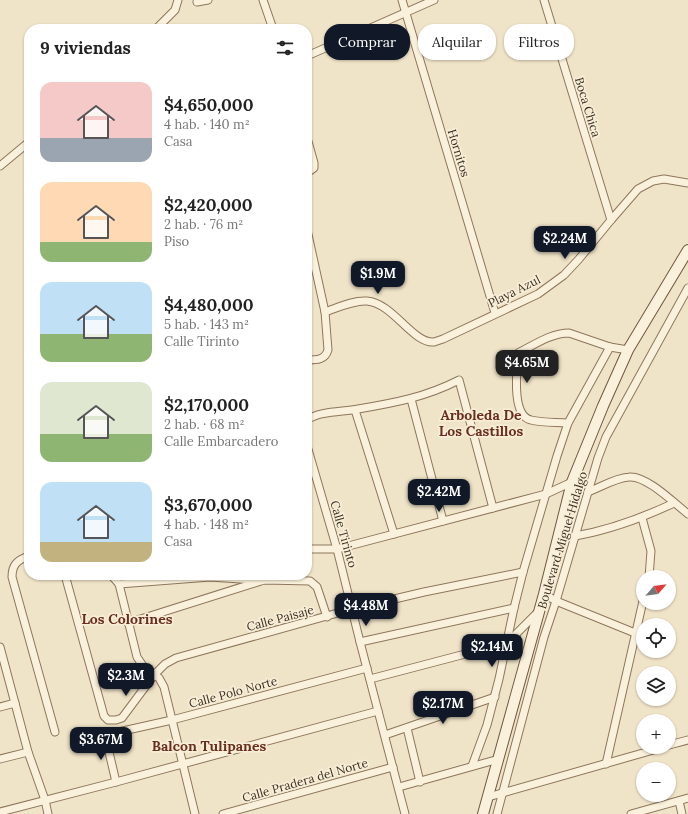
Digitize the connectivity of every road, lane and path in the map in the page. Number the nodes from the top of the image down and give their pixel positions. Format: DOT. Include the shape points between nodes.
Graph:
graph roads {
  1 [pos="178,0"];
  2 [pos="208,0"];
  3 [pos="263,0"];
  4 [pos="402,0"];
  5 [pos="434,0"];
  6 [pos="544,0"];
  7 [pos="197,2"];
  8 [pos="406,12"];
  9 [pos="161,24"];
  10 [pos="271,24"];
  11 [pos="312,54"];
  12 [pos="24,146"];
  13 [pos="312,156"];
  14 [pos="0,166"];
  15 [pos="312,170"];
  16 [pos="688,183"];
  17 [pos="611,220"];
  18 [pos="688,250"];
  19 [pos="312,253"];
  20 [pos="688,288"];
  21 [pos="325,312"];
  22 [pos="495,313"];
  23 [pos="610,347"];
  24 [pos="628,350"];
  25 [pos="312,360"];
  26 [pos="411,399"];
  27 [pos="355,410"];
  28 [pos="312,417"];
  29 [pos="568,423"];
  30 [pos="312,463"];
  31 [pos="572,482"];
  32 [pos="588,492"];
  33 [pos="546,494"];
  34 [pos="674,503"];
  35 [pos="493,508"];
  36 [pos="688,514"];
  37 [pos="642,518"];
  38 [pos="443,521"];
  39 [pos="394,534"];
  40 [pos="575,536"];
  41 [pos="312,549"];
  42 [pos="337,549"];
  43 [pos="24,558"];
  44 [pos="650,570"];
  45 [pos="523,572"];
  46 [pos="66,580"];
  47 [pos="116,580"];
  48 [pos="171,580"];
  49 [pos="263,580"];
  50 [pos="119,584"];
  51 [pos="544,594"];
  52 [pos="556,601"];
  53 [pos="514,608"];
  54 [pos="352,609"];
  55 [pos="540,610"];
  56 [pos="641,610"];
  57 [pos="327,617"];
  58 [pos="128,623"];
  59 [pos="635,633"];
  60 [pos="360,642"];
  61 [pos="507,643"];
  62 [pos="1,652"];
  63 [pos="367,668"];
  64 [pos="152,678"];
  65 [pos="370,679"];
  66 [pos="494,697"];
  67 [pos="15,703"];
  68 [pos="0,707"];
  69 [pos="378,711"];
  70 [pos="172,720"];
  71 [pos="407,728"];
  72 [pos="55,732"];
  73 [pos="385,735"];
  74 [pos="688,740"];
  75 [pos="676,744"];
  76 [pos="28,752"];
  77 [pos="640,754"];
  78 [pos="0,759"];
  79 [pos="499,759"];
  80 [pos="184,764"];
  81 [pos="606,764"];
  82 [pos="472,766"];
  83 [pos="393,767"];
  84 [pos="116,782"];
  85 [pos="420,782"];
  86 [pos="398,788"];
  87 [pos="503,793"];
  88 [pos="488,797"];
  89 [pos="688,798"];
  90 [pos="45,800"];
  91 [pos="679,801"];
  92 [pos="0,812"];
  93 [pos="48,814"];
  94 [pos="195,814"];
  95 [pos="223,814"];
  96 [pos="404,814"];
  97 [pos="483,814"];
  98 [pos="497,814"];
  99 [pos="631,814"];
  100 [pos="682,814"];
  1 -- 9 [label="street" via="175,10"];
  2 -- 7 [label="street"];
  3 -- 10 [label="street"];
  4 -- 8 [label="street, Hornitos"];
  5 -- 8 [label="street"];
  6 -- 17 [label="street, Boca Chica"];
  8 -- 11 [label="street"];
  8 -- 22 [label="street, Hornitos"];
  12 -- 14 [label="street"];
  13 -- 15 [label="street"];
  16 -- 17 [label="street, Playa Azul" via="664,179 653,181 638,189"];
  17 -- 22 [label="street, Playa Azul" via="579,259 550,286"];
  18 -- 24 [label="main road"];
  19 -- 21 [label="street"];
  20 -- 32 [label="street, Boulevard Miguel Hidalgo" via="606,437"];
  21 -- 22 [label="street, Playa Azul" via="366,301 388,309 417,336 433,342"];
  21 -- 25 [label="street" via="328,350 323,358"];
  23 -- 24 [label="street"];
  23 -- 29 [label="street"];
  23 -- 29 [label="street" via="562,333 518,353 517,402 521,413 530,420"];
  24 -- 31 [label="main road"];
  26 -- 27 [label="street"];
  26 -- 35 [label="street" via="459,380"];
  26 -- 38 [label="street"];
  27 -- 28 [label="street"];
  27 -- 39 [label="street"];
  29 -- 33 [label="street"];
  30 -- 42 [label="street, Calle Tirinto"];
  31 -- 33 [label="street"];
  31 -- 51 [label="main road"];
  32 -- 34 [label="street" via="621,478 635,477 642,479"];
  32 -- 40 [label="street, Boulevard Miguel Hidalgo"];
  33 -- 35 [label="street"];
  33 -- 45 [label="street"];
  34 -- 36 [label="street"];
  34 -- 37 [label="street"];
  35 -- 38 [label="street"];
  37 -- 40 [label="street"];
  37 -- 44 [label="street" via="651,550"];
  38 -- 39 [label="street"];
  39 -- 42 [label="street"];
  40 -- 52 [label="street, Boulevard Miguel Hidalgo"];
  41 -- 42 [label="street"];
  42 -- 54 [label="street, Calle Tirinto"];
  43 -- 72 [label="street" via="14,564 12,577"];
  45 -- 53 [label="street"];
  45 -- 54 [label="street, Calle Paisaje"];
  46 -- 64 [label="street, Calle Paisaje" via="104,716 108,720 122,718"];
  47 -- 50 [label="street"];
  48 -- 50 [label="street"];
  49 -- 57 [label="street" via="310,580 317,588"];
  49 -- 58 [label="street"];
  50 -- 58 [label="street"];
  51 -- 52 [label="street"];
  51 -- 55 [label="main road"];
  52 -- 59 [label="street"];
  52 -- 87 [label="street, Boulevard Miguel Hidalgo"];
  53 -- 60 [label="street"];
  53 -- 61 [label="street"];
  54 -- 57 [label="street, Calle Paisaje"];
  54 -- 60 [label="street, Calle Tirinto"];
  55 -- 61 [label="street"];
  55 -- 79 [label="main road"];
  56 -- 59 [label="street"];
  57 -- 64 [label="street, Calle Paisaje" via="176,658 165,664"];
  58 -- 64 [label="street" via="137,657"];
  59 -- 81 [label="street"];
  60 -- 63 [label="street, Calle Tirinto"];
  61 -- 65 [label="street"];
  61 -- 66 [label="street"];
  62 -- 67 [label="street"];
  63 -- 65 [label="street, Calle Tirinto"];
  63 -- 70 [label="street, Calle Polo Norte"];
  64 -- 70 [label="street" via="159,678 164,687"];
  65 -- 69 [label="street, Calle Tirinto"];
  66 -- 71 [label="street"];
  66 -- 82 [label="street"];
  67 -- 68 [label="street"];
  67 -- 76 [label="street"];
  69 -- 73 [label="street, Calle Tirinto"];
  69 -- 80 [label="street"];
  70 -- 80 [label="street"];
  70 -- 84 [label="street, Calle Polo Norte" via="105,735"];
  71 -- 73 [label="street"];
  71 -- 85 [label="street"];
  73 -- 83 [label="street, Calle Tirinto"];
  74 -- 75 [label="street"];
  76 -- 78 [label="street"];
  76 -- 90 [label="street"];
  77 -- 81 [label="street"];
  79 -- 82 [label="street"];
  79 -- 88 [label="main road"];
  80 -- 84 [label="street"];
  80 -- 94 [label="street"];
  81 -- 87 [label="street"];
  82 -- 85 [label="street"];
  83 -- 86 [label="street, Calle Tirinto"];
  83 -- 95 [label="street, Calle Pradera del Norte"];
  84 -- 90 [label="street"];
  85 -- 86 [label="street"];
  86 -- 96 [label="street, Calle Tirinto"];
  87 -- 88 [label="street"];
  87 -- 98 [label="street, Boulevard Miguel Hidalgo"];
  88 -- 97 [label="main road"];
  89 -- 91 [label="street"];
  90 -- 92 [label="street"];
  90 -- 93 [label="street"];
  91 -- 99 [label="street"];
  91 -- 100 [label="street"];
}
